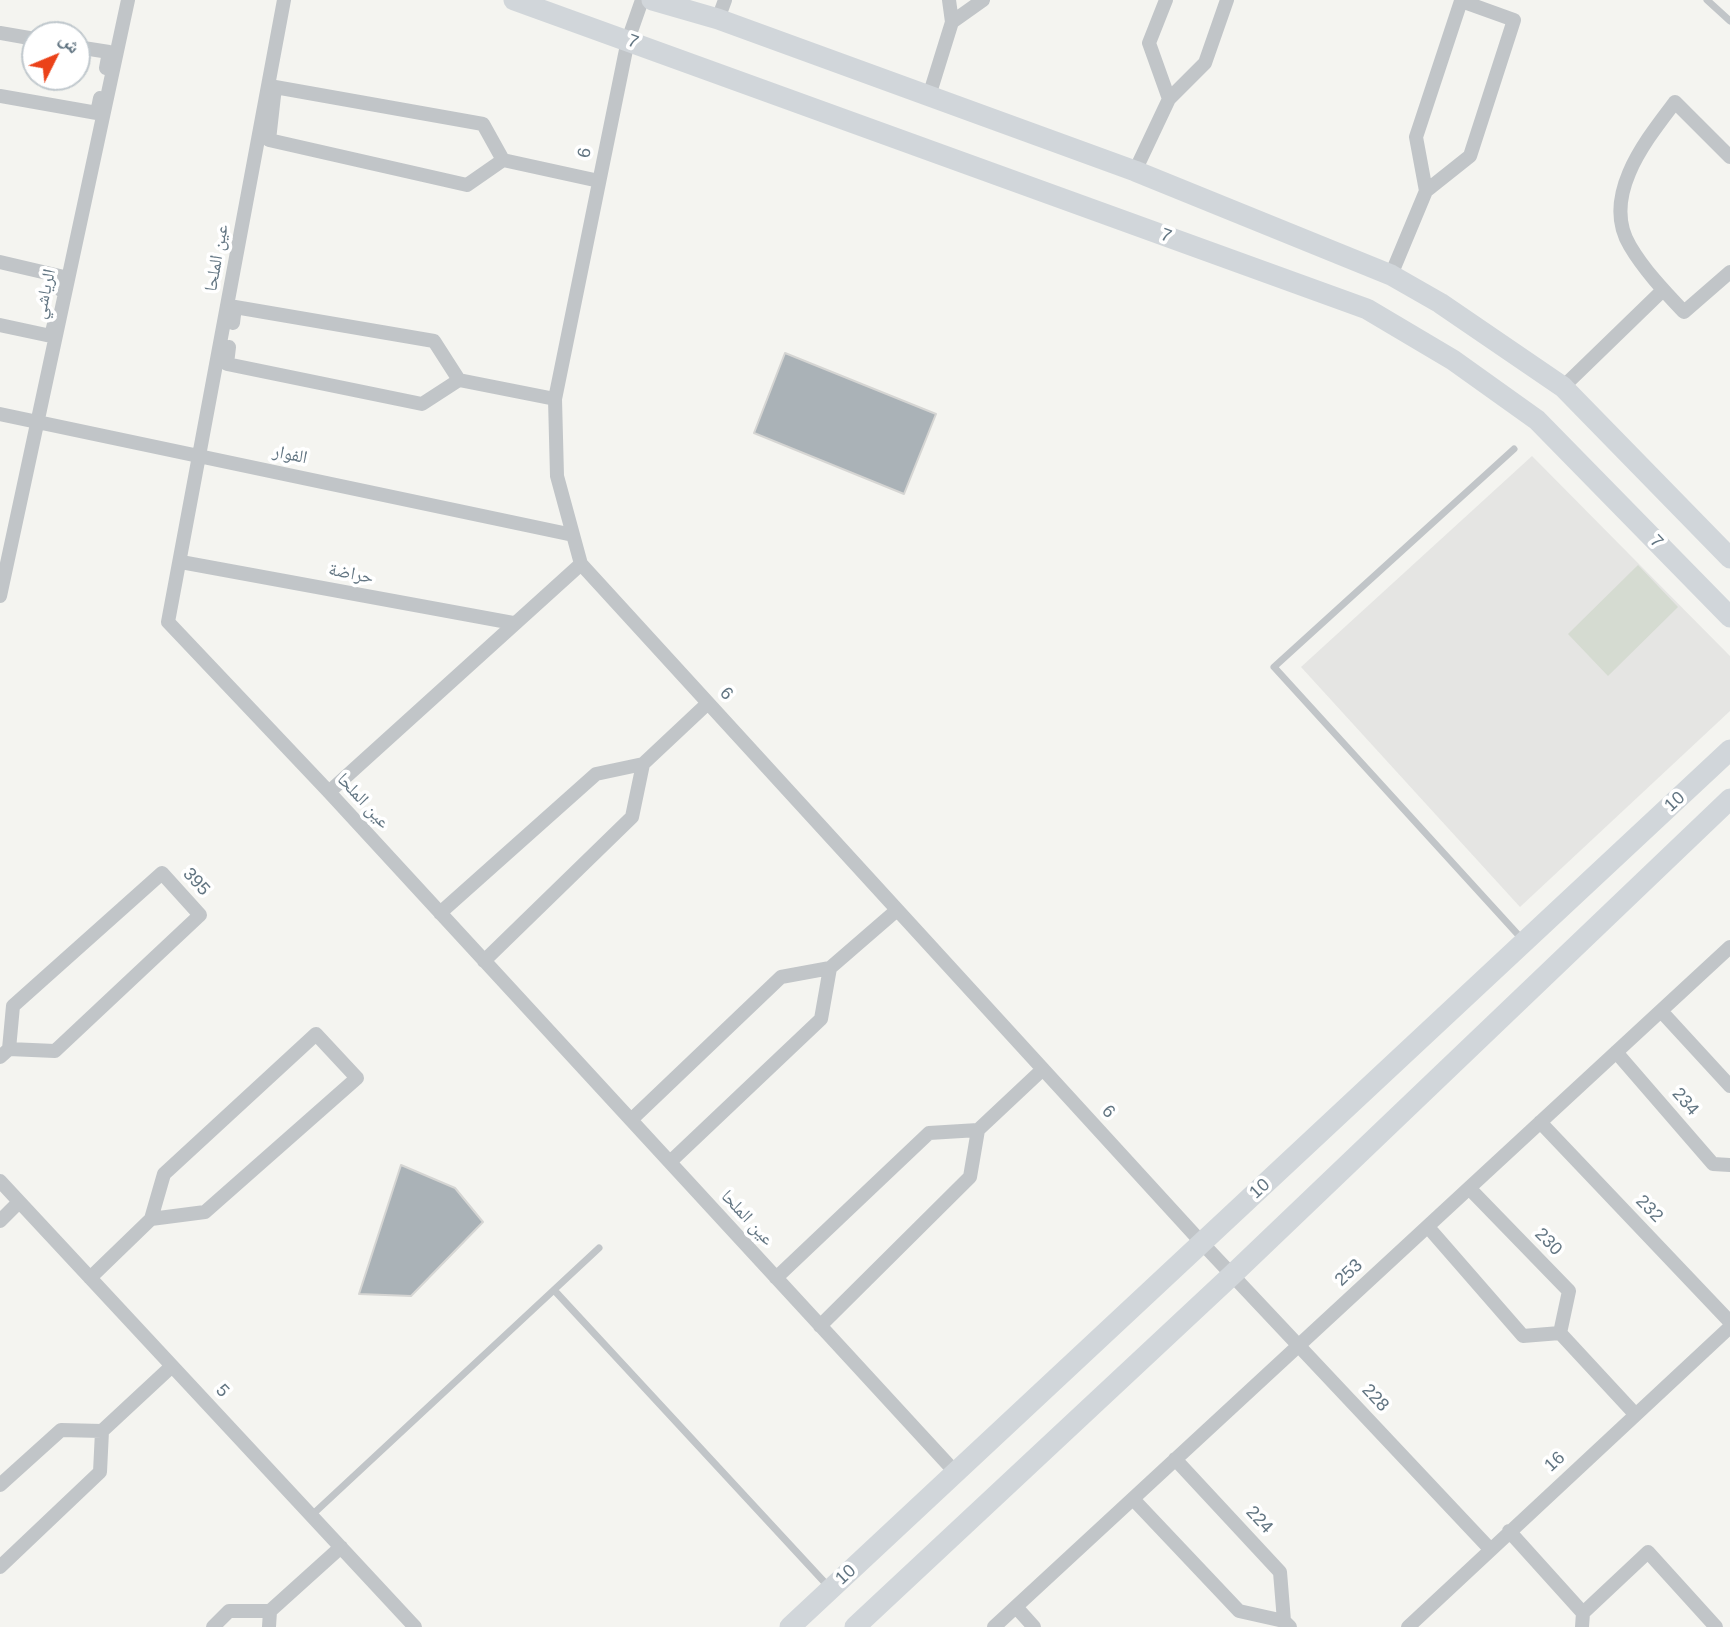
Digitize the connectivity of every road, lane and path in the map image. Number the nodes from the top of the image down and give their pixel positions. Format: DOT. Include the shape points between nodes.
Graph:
graph roads {
  1 [pos="128,0"];
  2 [pos="284,0"];
  3 [pos="514,0"];
  4 [pos="642,0"];
  5 [pos="652,0"];
  6 [pos="949,0"];
  7 [pos="983,0"];
  8 [pos="1166,0"];
  9 [pos="1227,0"];
  10 [pos="1707,0"];
  11 [pos="721,10"];
  12 [pos="1730,21"];
  13 [pos="952,22"];
  14 [pos="0,33"];
  15 [pos="21,37"];
  16 [pos="628,40"];
  17 [pos="91,49"];
  18 [pos="0,96"];
  19 [pos="929,96"];
  20 [pos="1169,99"];
  21 [pos="1730,157"];
  22 [pos="503,160"];
  23 [pos="1135,171"];
  24 [pos="599,181"];
  25 [pos="1426,191"];
  26 [pos="0,262"];
  27 [pos="1730,272"];
  28 [pos="1391,275"];
  29 [pos="1663,290"];
  30 [pos="0,325"];
  31 [pos="459,380"];
  32 [pos="1563,387"];
  33 [pos="555,399"];
  34 [pos="0,414"];
  35 [pos="37,422"];
  36 [pos="1514,449"];
  37 [pos="201,456"];
  38 [pos="0,522"];
  39 [pos="573,535"];
  40 [pos="1727,548"];
  41 [pos="181,562"];
  42 [pos="581,564"];
  43 [pos="0,588"];
  44 [pos="0,596"];
  45 [pos="1730,617"];
  46 [pos="513,623"];
  47 [pos="708,703"];
  48 [pos="1730,750"];
  49 [pos="643,764"];
  50 [pos="329,792"];
  51 [pos="1730,799"];
  52 [pos="897,910"];
  53 [pos="440,913"];
  54 [pos="1524,942"];
  55 [pos="1730,947"];
  56 [pos="484,961"];
  57 [pos="830,968"];
  58 [pos="1661,1011"];
  59 [pos="1616,1052"];
  60 [pos="4,1053"];
  61 [pos="1043,1069"];
  62 [pos="1730,1086"];
  63 [pos="631,1120"];
  64 [pos="1541,1122"];
  65 [pos="978,1130"];
  66 [pos="670,1162"];
  67 [pos="1730,1165"];
  68 [pos="0,1181"];
  69 [pos="1469,1188"];
  70 [pos="19,1202"];
  71 [pos="151,1219"];
  72 [pos="0,1221"];
  73 [pos="1428,1227"];
  74 [pos="1202,1243"];
  75 [pos="599,1248"];
  76 [pos="1232,1275"];
  77 [pos="90,1278"];
  78 [pos="776,1278"];
  79 [pos="554,1290"];
  80 [pos="1730,1324"];
  81 [pos="820,1326"];
  82 [pos="1560,1333"];
  83 [pos="1299,1345"];
  84 [pos="172,1366"];
  85 [pos="1635,1414"];
  86 [pos="102,1431"];
  87 [pos="1175,1459"];
  88 [pos="956,1473"];
  89 [pos="0,1485"];
  90 [pos="1133,1499"];
  91 [pos="311,1516"];
  92 [pos="1509,1531"];
  93 [pos="341,1547"];
  94 [pos="1490,1549"];
  95 [pos="0,1567"];
  96 [pos="831,1590"];
  97 [pos="1016,1607"];
  98 [pos="270,1611"];
  99 [pos="1582,1620"];
  100 [pos="1287,1624"];
  101 [pos="213,1627"];
  102 [pos="269,1627"];
  103 [pos="415,1627"];
  104 [pos="790,1627"];
  105 [pos="855,1627"];
  106 [pos="994,1627"];
  107 [pos="1034,1627"];
  108 [pos="1408,1627"];
  109 [pos="1716,1627"];
  1 -- 35 [label="street, الرياشي"];
  2 -- 37 [label="street, عين الملحا"];
  3 -- 16 [label="street, 7"];
  4 -- 16 [label="street, 6"];
  5 -- 11 [label="street"];
  6 -- 13 [label="street"];
  7 -- 13 [label="street"];
  8 -- 20 [label="street" via="1149,43"];
  9 -- 20 [label="street" via="1205,63"];
  10 -- 12 [label="lane"];
  11 -- 19 [label="street"];
  13 -- 19 [label="street"];
  14 -- 15 [label="street"];
  16 -- 24 [label="street, 6"];
  16 -- 45 [label="street, 7" via="1367,309 1453,360 1537,420"];
  17 -- 18 [label="street" via="109,52 97,113"];
  19 -- 23 [label="street"];
  20 -- 23 [label="street"];
  21 -- 29 [label="street" via="1675,102 1637,152 1619,208 1628,244"];
  22 -- 22 [label="street" via="483,124 275,87 268,140 467,185"];
  22 -- 24 [label="street"];
  23 -- 28 [label="street"];
  24 -- 33 [label="street, 6"];
  25 -- 25 [label="street" via="1470,156 1514,20 1461,1 1416,137"];
  25 -- 28 [label="street"];
  26 -- 30 [label="street" via="64,277 51,336"];
  27 -- 29 [label="street" via="1684,312"];
  28 -- 32 [label="street"];
  29 -- 32 [label="street"];
  31 -- 31 [label="street" via="434,341 235,307 227,364 422,404"];
  31 -- 33 [label="street"];
  32 -- 40 [label="street"];
  33 -- 39 [label="street, 6" via="557,476"];
  34 -- 35 [label="street, الفوار"];
  35 -- 37 [label="street, الفوار"];
  35 -- 44 [label="street, الرياشي"];
  36 -- 54 [label="lane" via="1274,667"];
  37 -- 39 [label="street, الفوار"];
  37 -- 41 [label="street, عين الملحا"];
  38 -- 43 [label="street" via="13,524"];
  39 -- 42 [label="street, 6"];
  41 -- 46 [label="street, حراضة"];
  41 -- 50 [label="street, عين الملحا" via="168,622"];
  42 -- 46 [label="street"];
  42 -- 47 [label="street, 6"];
  46 -- 50 [label="street"];
  47 -- 49 [label="street"];
  47 -- 52 [label="street, 6"];
  48 -- 54 [label="street, 10"];
  49 -- 53 [label="street" via="596,774"];
  49 -- 56 [label="street" via="632,817"];
  50 -- 53 [label="street, عين الملحا"];
  51 -- 76 [label="street, 10"];
  52 -- 57 [label="street"];
  52 -- 61 [label="street, 6"];
  53 -- 56 [label="street, عين الملحا"];
  54 -- 74 [label="street, 10"];
  55 -- 58 [label="street, 253"];
  56 -- 63 [label="street, عين الملحا"];
  57 -- 63 [label="street" via="781,977"];
  57 -- 66 [label="street" via="821,1019"];
  58 -- 59 [label="street, 253"];
  58 -- 62 [label="street"];
  59 -- 64 [label="street, 253"];
  59 -- 67 [label="street, 234" via="1713,1164"];
  60 -- 60 [label="street, 395" via="55,1051 200,915 162,873 13,1006"];
  61 -- 65 [label="street"];
  61 -- 74 [label="street, 6"];
  63 -- 66 [label="street, عين الملحا"];
  64 -- 69 [label="street, 253"];
  64 -- 80 [label="street, 232"];
  65 -- 78 [label="street" via="929,1133"];
  65 -- 81 [label="street" via="970,1177"];
  66 -- 78 [label="street, عين الملحا"];
  68 -- 70 [label="street, 5"];
  69 -- 73 [label="street, 253"];
  69 -- 82 [label="street, 230" via="1569,1291"];
  70 -- 72 [label="street"];
  70 -- 77 [label="street, 5"];
  71 -- 71 [label="street" via="205,1212 357,1078 316,1034 164,1174"];
  71 -- 77 [label="street"];
  73 -- 82 [label="street" via="1523,1336"];
  73 -- 83 [label="street, 253"];
  74 -- 76 [label="street, 6"];
  74 -- 88 [label="street, 10"];
  75 -- 79 [label="lane"];
  76 -- 83 [label="street, 228"];
  76 -- 105 [label="street, 10"];
  77 -- 84 [label="street, 5"];
  78 -- 81 [label="street, عين الملحا"];
  79 -- 91 [label="lane"];
  79 -- 96 [label="lane"];
  80 -- 85 [label="street, 16"];
  81 -- 88 [label="street, عين الملحا"];
  82 -- 85 [label="street"];
  83 -- 87 [label="street, 253"];
  83 -- 94 [label="street, 228"];
  84 -- 86 [label="street"];
  84 -- 91 [label="street, 5"];
  85 -- 92 [label="street, 16"];
  86 -- 89 [label="street" via="61,1430"];
  86 -- 95 [label="street" via="100,1472"];
  87 -- 90 [label="street, 253"];
  87 -- 100 [label="street, 224" via="1280,1572"];
  88 -- 96 [label="street, 10"];
  90 -- 97 [label="street, 253"];
  90 -- 100 [label="street, 224" via="1239,1611"];
  91 -- 93 [label="street, 5"];
  92 -- 94 [label="street, 16"];
  92 -- 99 [label="street"];
  93 -- 98 [label="street"];
  93 -- 103 [label="street, 5"];
  94 -- 108 [label="street, 16"];
  96 -- 104 [label="street, 10"];
  97 -- 106 [label="street, 253"];
  97 -- 107 [label="street"];
  98 -- 101 [label="street" via="229,1611"];
  98 -- 102 [label="street"];
  99 -- 109 [label="street" via="1648,1552"];
}
